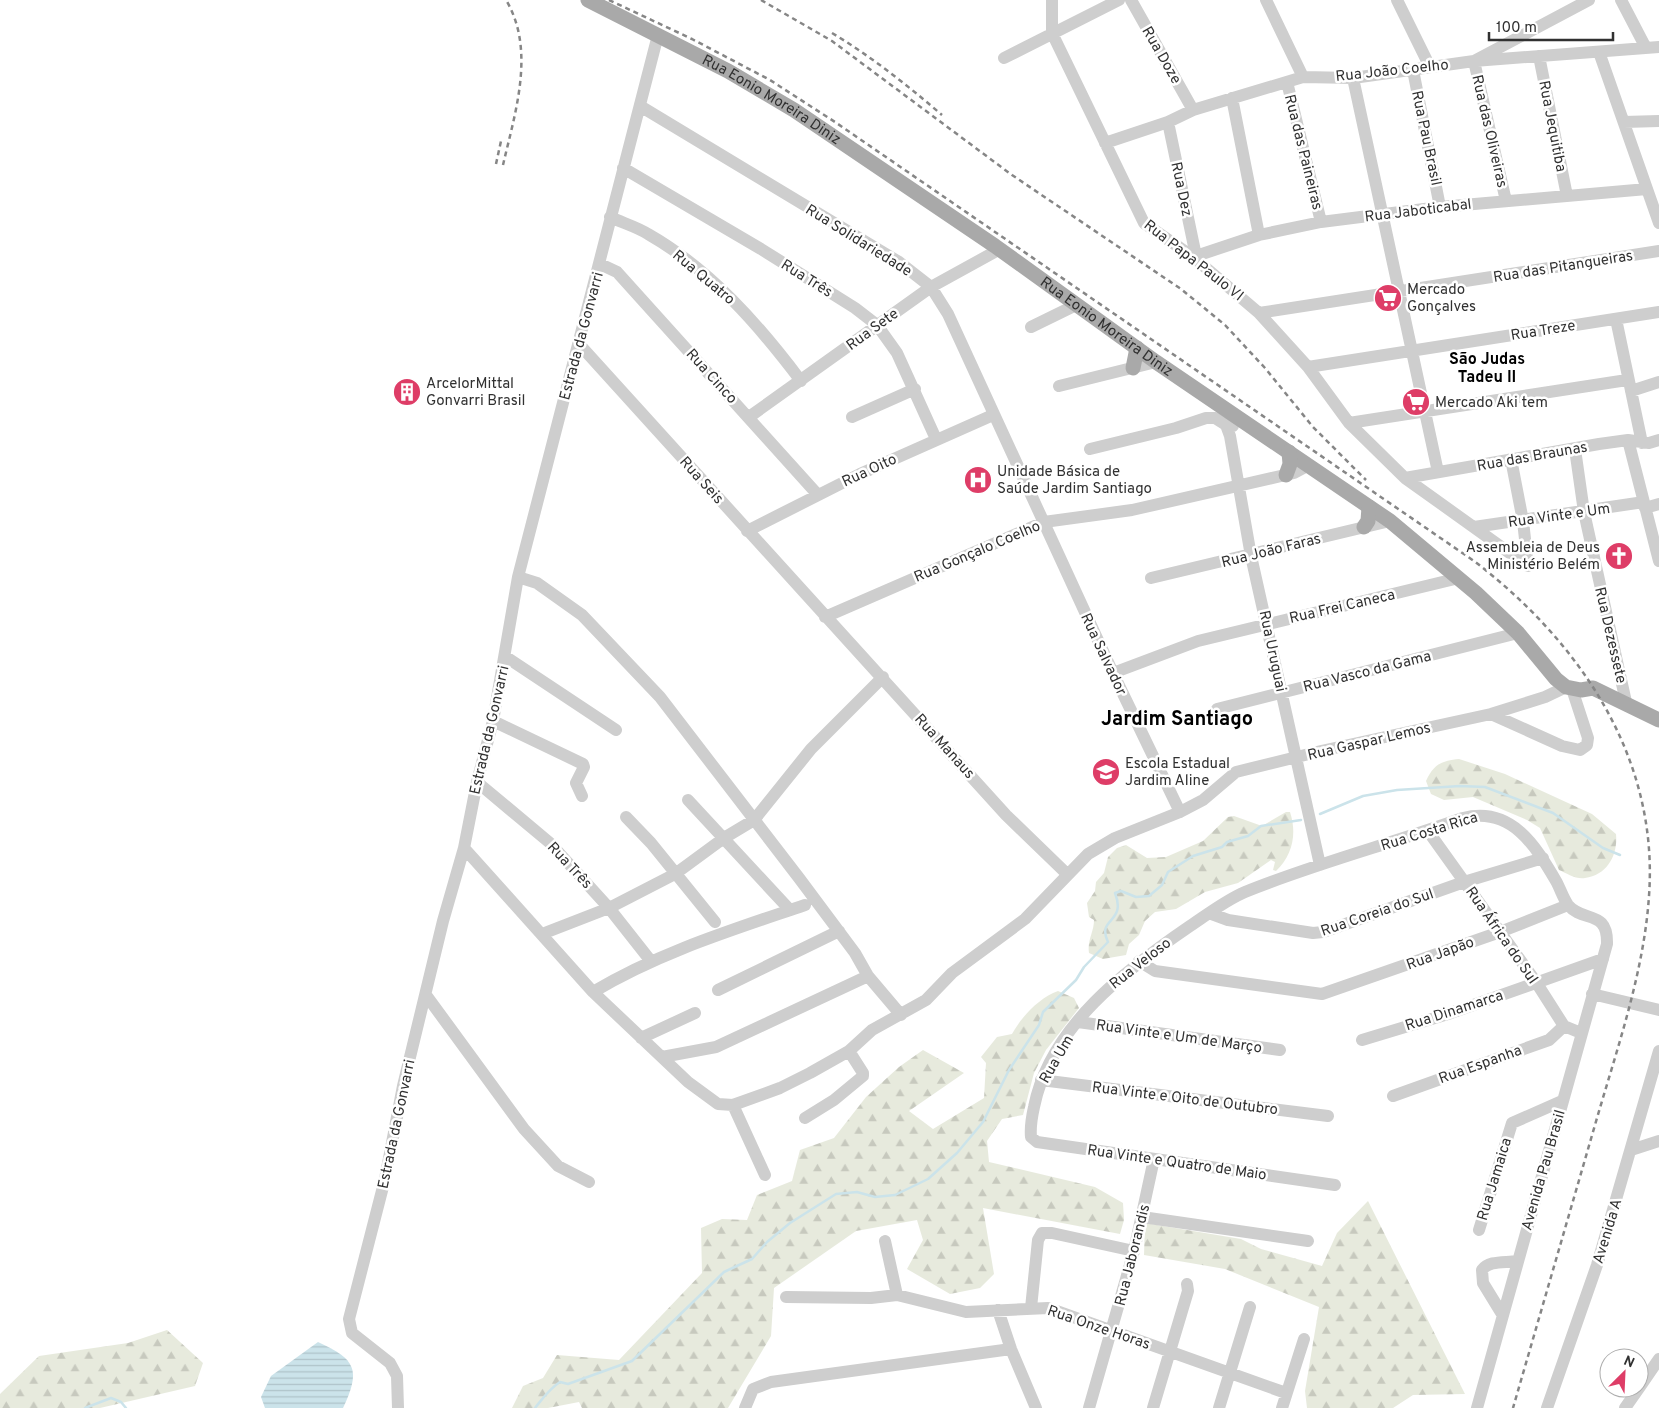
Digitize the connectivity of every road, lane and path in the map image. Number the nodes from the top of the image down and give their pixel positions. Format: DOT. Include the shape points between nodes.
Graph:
graph roads {
  1 [pos="588,0"];
  2 [pos="1052,0"];
  3 [pos="1119,0"];
  4 [pos="1131,0"];
  5 [pos="1266,0"];
  6 [pos="1397,0"];
  7 [pos="1589,0"];
  8 [pos="1622,0"];
  9 [pos="1052,33"];
  10 [pos="658,35"];
  11 [pos="1653,48"];
  12 [pos="1599,52"];
  13 [pos="1539,56"];
  14 [pos="1004,58"];
  15 [pos="1474,61"];
  16 [pos="1430,67"];
  17 [pos="1412,70"];
  18 [pos="1303,77"];
  19 [pos="1353,78"];
  20 [pos="1287,82"];
  21 [pos="1232,98"];
  22 [pos="640,106"];
  23 [pos="1193,110"];
  24 [pos="1659,121"];
  25 [pos="1168,122"];
  26 [pos="1624,122"];
  27 [pos="1105,143"];
  28 [pos="623,168"];
  29 [pos="1652,195"];
  30 [pos="1567,196"];
  31 [pos="1506,201"];
  32 [pos="1440,207"];
  33 [pos="1382,214"];
  34 [pos="610,217"];
  35 [pos="1321,222"];
  36 [pos="1659,223"];
  37 [pos="1259,235"];
  38 [pos="1000,249"];
  39 [pos="1659,251"];
  40 [pos="1195,256"];
  41 [pos="600,264"];
  42 [pos="932,287"];
  43 [pos="1399,291"];
  44 [pos="1076,305"];
  45 [pos="1659,312"];
  46 [pos="1259,313"];
  47 [pos="1616,320"];
  48 [pos="877,325"];
  49 [pos="1031,327"];
  50 [pos="579,344"];
  51 [pos="1137,348"];
  52 [pos="1412,350"];
  53 [pos="1156,362"];
  54 [pos="1308,367"];
  55 [pos="1134,368"];
  56 [pos="801,381"];
  57 [pos="1659,382"];
  58 [pos="1629,385"];
  59 [pos="1059,386"];
  60 [pos="915,389"];
  61 [pos="1211,412"];
  62 [pos="1426,412"];
  63 [pos="993,415"];
  64 [pos="749,417"];
  65 [pos="852,417"];
  66 [pos="1349,423"];
  67 [pos="1234,428"];
  68 [pos="936,439"];
  69 [pos="1628,440"];
  70 [pos="1659,440"];
  71 [pos="1642,443"];
  72 [pos="1090,449"];
  73 [pos="1575,449"];
  74 [pos="1289,452"];
  75 [pos="1511,459"];
  76 [pos="1309,465"];
  77 [pos="1438,472"];
  78 [pos="1286,474"];
  79 [pos="1405,478"];
  80 [pos="1238,486"];
  81 [pos="818,495"];
  82 [pos="1659,504"];
  83 [pos="1644,505"];
  84 [pos="1369,506"];
  85 [pos="1584,512"];
  86 [pos="1390,521"];
  87 [pos="1523,521"];
  88 [pos="1044,522"];
  89 [pos="1364,527"];
  90 [pos="1474,527"];
  91 [pos="747,531"];
  92 [pos="1251,556"];
  93 [pos="1659,561"];
  94 [pos="518,577"];
  95 [pos="1151,578"];
  96 [pos="1459,578"];
  97 [pos="826,616"];
  98 [pos="1267,624"];
  99 [pos="1518,633"];
  100 [pos="506,658"];
  101 [pos="1113,674"];
  102 [pos="883,677"];
  103 [pos="1569,688"];
  104 [pos="1281,692"];
  105 [pos="1626,702"];
  106 [pos="1217,709"];
  107 [pos="1490,714"];
  108 [pos="1659,720"];
  109 [pos="493,721"];
  110 [pos="616,730"];
  111 [pos="1296,757"];
  112 [pos="477,782"];
  113 [pos="582,796"];
  114 [pos="688,800"];
  115 [pos="1180,812"];
  116 [pos="626,817"];
  117 [pos="754,820"];
  118 [pos="1428,831"];
  119 [pos="724,838"];
  120 [pos="464,848"];
  121 [pos="1543,858"];
  122 [pos="1320,866"];
  123 [pos="675,874"];
  124 [pos="1067,874"];
  125 [pos="1464,882"];
  126 [pos="805,905"];
  127 [pos="1568,906"];
  128 [pos="608,908"];
  129 [pos="790,910"];
  130 [pos="1209,913"];
  131 [pos="715,922"];
  132 [pos="839,931"];
  133 [pos="1500,932"];
  134 [pos="542,934"];
  135 [pos="1603,959"];
  136 [pos="650,960"];
  137 [pos="1139,961"];
  138 [pos="868,976"];
  139 [pos="1536,982"];
  140 [pos="718,990"];
  141 [pos="593,992"];
  142 [pos="1592,994"];
  143 [pos="426,995"];
  144 [pos="1659,1010"];
  145 [pos="695,1013"];
  146 [pos="901,1015"];
  147 [pos="1078,1022"];
  148 [pos="1564,1026"];
  149 [pos="1582,1033"];
  150 [pos="642,1038"];
  151 [pos="1362,1040"];
  152 [pos="1280,1050"];
  153 [pos="848,1051"];
  154 [pos="1659,1051"];
  155 [pos="662,1057"];
  156 [pos="1042,1080"];
  157 [pos="1393,1096"];
  158 [pos="1562,1101"];
  159 [pos="733,1105"];
  160 [pos="1328,1116"];
  161 [pos="805,1118"];
  162 [pos="1031,1127"];
  163 [pos="1659,1141"];
  164 [pos="1631,1150"];
  165 [pos="1154,1159"];
  166 [pos="765,1174"];
  167 [pos="589,1182"];
  168 [pos="1335,1185"];
  169 [pos="1142,1217"];
  170 [pos="1478,1230"];
  171 [pos="885,1241"];
  172 [pos="1308,1241"];
  173 [pos="1134,1250"];
  174 [pos="1517,1261"];
  175 [pos="1187,1284"];
  176 [pos="896,1295"];
  177 [pos="786,1297"];
  178 [pos="1250,1307"];
  179 [pos="1031,1308"];
  180 [pos="998,1310"];
  181 [pos="1502,1314"];
  182 [pos="1112,1330"];
  183 [pos="1304,1339"];
  184 [pos="1011,1349"];
  185 [pos="1170,1351"];
  186 [pos="1659,1359"];
  187 [pos="1230,1373"];
  188 [pos="1649,1374"];
  189 [pos="1286,1393"];
  190 [pos="398,1408"];
  191 [pos="745,1408"];
  192 [pos="1036,1408"];
  193 [pos="1089,1408"];
  194 [pos="1153,1408"];
  195 [pos="1219,1408"];
  196 [pos="1282,1408"];
  197 [pos="1476,1408"];
  198 [pos="1547,1408"];
  1 -- 10 [label="main road, Rua Eonio Moreira Diniz"];
  2 -- 9 [label="street, Rua Papa Paulo VI"];
  3 -- 9 [label="street"];
  4 -- 23 [label="street, Rua Doze"];
  5 -- 18 [label="street"];
  6 -- 16 [label="street"];
  7 -- 15 [label="street"];
  8 -- 11 [label="street"];
  9 -- 14 [label="street"];
  9 -- 27 [label="street, Rua Papa Paulo VI"];
  10 -- 22 [label="street, Estrada da Gonvarri"];
  10 -- 38 [label="main road, Rua Eonio Moreira Diniz" via="794,110"];
  11 -- 12 [label="street, Rua João Coelho"];
  12 -- 13 [label="street, Rua João Coelho"];
  12 -- 26 [label="street"];
  13 -- 15 [label="street, Rua João Coelho"];
  13 -- 30 [label="street, Rua Jequitiba"];
  15 -- 16 [label="street, Rua João Coelho"];
  15 -- 31 [label="street, Rua das Oliveiras"];
  16 -- 17 [label="street, Rua João Coelho"];
  17 -- 19 [label="street, Rua João Coelho"];
  17 -- 32 [label="street, Rua Pau Brasil"];
  18 -- 19 [label="street, Rua João Coelho"];
  18 -- 20 [label="street, Rua João Coelho"];
  19 -- 33 [label="street"];
  20 -- 21 [label="street, Rua João Coelho"];
  20 -- 35 [label="street, Rua das Paineiras"];
  21 -- 23 [label="street, Rua João Coelho"];
  21 -- 37 [label="street"];
  22 -- 28 [label="street, Estrada da Gonvarri"];
  22 -- 42 [label="street, Rua Solidariedade" via="899,262"];
  23 -- 25 [label="street, Rua João Coelho"];
  24 -- 26 [label="street"];
  25 -- 27 [label="street, Rua João Coelho"];
  25 -- 40 [label="street, Rua Dez"];
  26 -- 29 [label="street"];
  27 -- 40 [label="street, Rua Papa Paulo VI" via="1139,217 1149,228"];
  28 -- 34 [label="street, Estrada da Gonvarri"];
  28 -- 48 [label="street, Rua Três" via="777,259"];
  29 -- 30 [label="street, Rua Jaboticabal"];
  29 -- 36 [label="street"];
  30 -- 31 [label="street, Rua Jaboticabal"];
  31 -- 32 [label="street, Rua Jaboticabal"];
  32 -- 33 [label="street, Rua Jaboticabal"];
  33 -- 35 [label="street, Rua Jaboticabal"];
  33 -- 43 [label="street"];
  34 -- 41 [label="street, Estrada da Gonvarri"];
  34 -- 56 [label="street, Rua Quatro" via="648,234 717,284"];
  35 -- 37 [label="street, Rua Jaboticabal"];
  37 -- 40 [label="street, Rua Jaboticabal"];
  38 -- 42 [label="street, Rua Sete"];
  38 -- 44 [label="main road, Rua Eonio Moreira Diniz"];
  39 -- 43 [label="street, Rua das Pitangueiras"];
  40 -- 46 [label="street, Rua Papa Paulo VI"];
  41 -- 50 [label="street, Estrada da Gonvarri"];
  41 -- 64 [label="street, Rua Cinco" via="617,272"];
  42 -- 48 [label="street, Rua Sete"];
  42 -- 63 [label="street, Rua Solidariedade" via="948,314"];
  43 -- 46 [label="street, Rua das Pitangueiras"];
  43 -- 52 [label="street"];
  44 -- 49 [label="street"];
  44 -- 51 [label="main road, Rua Eonio Moreira Diniz"];
  45 -- 47 [label="street, Rua Treze"];
  46 -- 54 [label="street, Rua Papa Paulo VI"];
  47 -- 52 [label="street, Rua Treze"];
  47 -- 58 [label="street"];
  48 -- 56 [label="street, Rua Sete"];
  48 -- 60 [label="street, Rua Três" via="897,353"];
  50 -- 91 [label="street, Rua Seis"];
  50 -- 94 [label="street, Estrada da Gonvarri"];
  51 -- 53 [label="main road, Rua Eonio Moreira Diniz"];
  51 -- 55 [label="main road"];
  52 -- 54 [label="street, Rua Treze"];
  52 -- 62 [label="street"];
  53 -- 55 [label="street"];
  53 -- 61 [label="main road, Rua Eonio Moreira Diniz"];
  54 -- 66 [label="street, Rua Papa Paulo VI"];
  55 -- 59 [label="street"];
  56 -- 64 [label="street, Rua Sete"];
  57 -- 58 [label="street"];
  58 -- 62 [label="street"];
  58 -- 71 [label="street"];
  60 -- 65 [label="street"];
  60 -- 68 [label="street, Rua Três"];
  61 -- 67 [label="main road, Rua Eonio Moreira Diniz"];
  61 -- 67 [label="street"];
  61 -- 72 [label="street" via="1176,428"];
  62 -- 66 [label="street"];
  62 -- 77 [label="street"];
  63 -- 68 [label="street, Rua Oito"];
  63 -- 88 [label="street, Rua Solidariedade"];
  64 -- 81 [label="street, Rua Cinco"];
  66 -- 79 [label="street, Rua Papa Paulo VI"];
  67 -- 74 [label="main road, Rua Eonio Moreira Diniz"];
  67 -- 80 [label="street, Rua Uruguai"];
  68 -- 81 [label="street, Rua Oito"];
  69 -- 71 [label="street, Rua das Braunas"];
  69 -- 73 [label="street, Rua das Braunas"];
  69 -- 83 [label="street"];
  70 -- 71 [label="street, Rua das Braunas"];
  73 -- 75 [label="street, Rua das Braunas"];
  73 -- 85 [label="street, Rua Dezessete"];
  74 -- 76 [label="main road, Rua Eonio Moreira Diniz"];
  74 -- 78 [label="main road" via="1290,464"];
  75 -- 77 [label="street, Rua das Braunas"];
  75 -- 87 [label="street"];
  76 -- 78 [label="street, Rua Gonçalo Coelho"];
  76 -- 84 [label="main road, Rua Eonio Moreira Diniz"];
  77 -- 79 [label="street, Rua das Braunas"];
  78 -- 80 [label="street, Rua Gonçalo Coelho"];
  79 -- 90 [label="street, Rua Papa Paulo VI"];
  80 -- 88 [label="street, Rua Gonçalo Coelho" via="1109,514"];
  80 -- 92 [label="street, Rua Uruguai"];
  81 -- 91 [label="street, Rua Oito"];
  82 -- 83 [label="street, Rua Vinte e Um"];
  83 -- 85 [label="street, Rua Vinte e Um"];
  83 -- 93 [label="street"];
  84 -- 86 [label="main road, Rua Eonio Moreira Diniz"];
  84 -- 89 [label="main road" via="1368,521"];
  85 -- 87 [label="street, Rua Vinte e Um"];
  85 -- 105 [label="street, Rua Dezessete"];
  86 -- 89 [label="street, Rua João Faras"];
  86 -- 96 [label="main road, Rua Eonio Moreira Diniz"];
  87 -- 90 [label="street, Rua Vinte e Um"];
  87 -- 90 [label="street, Rua Papa Paulo VI" via="1528,566"];
  88 -- 97 [label="street, Rua Gonçalo Coelho"];
  88 -- 101 [label="street, Rua Salvador"];
  89 -- 92 [label="street, Rua João Faras"];
  91 -- 97 [label="street, Rua Seis"];
  92 -- 95 [label="street, Rua João Faras"];
  92 -- 98 [label="street, Rua Uruguai"];
  94 -- 100 [label="street, Estrada da Gonvarri"];
  94 -- 117 [label="street" via="537,583 592,625 660,697"];
  96 -- 98 [label="street, Rua Frei Caneca"];
  96 -- 99 [label="main road, Rua Eonio Moreira Diniz"];
  97 -- 102 [label="street, Rua Manaus"];
  98 -- 101 [label="street, Rua Frei Caneca" via="1198,641"];
  98 -- 104 [label="street, Rua Uruguai"];
  99 -- 103 [label="main road, Rua Eonio Moreira Diniz" via="1556,679"];
  99 -- 104 [label="street, Rua Vasco da Gama"];
  100 -- 109 [label="street, Estrada da Gonvarri"];
  100 -- 110 [label="street"];
  101 -- 115 [label="street, Rua Salvador"];
  102 -- 117 [label="street" via="811,749"];
  102 -- 124 [label="street, Rua Manaus" via="1006,815"];
  103 -- 105 [label="main road" via="1593,688"];
  103 -- 107 [label="street, Rua Gaspar Lemos"];
  103 -- 107 [label="street" via="1588,738 1587,745 1580,750 1562,746"];
  104 -- 106 [label="street, Rua Vasco da Gama"];
  104 -- 111 [label="street, Rua Uruguai"];
  105 -- 108 [label="main road"];
  107 -- 111 [label="street, Rua Gaspar Lemos"];
  109 -- 112 [label="street, Estrada da Gonvarri"];
  109 -- 113 [label="street" via="583,764 576,783"];
  111 -- 115 [label="street, Rua Gaspar Lemos" via="1236,772 1203,800"];
  111 -- 122 [label="street, Rua Uruguai"];
  112 -- 120 [label="street, Estrada da Gonvarri"];
  112 -- 128 [label="street, Rua Três" via="550,843"];
  114 -- 119 [label="street"];
  115 -- 124 [label="street, Rua Gaspar Lemos" via="1115,838 1088,854"];
  116 -- 123 [label="street"];
  117 -- 119 [label="street"];
  117 -- 132 [label="street"];
  118 -- 121 [label="street, Rua Costa Rica" via="1474,816 1495,816 1515,827"];
  118 -- 122 [label="street, Rua Costa Rica"];
  118 -- 125 [label="street, Rua África do Sul"];
  119 -- 123 [label="street"];
  119 -- 129 [label="street"];
  120 -- 134 [label="street"];
  120 -- 143 [label="street, Estrada da Gonvarri"];
  121 -- 125 [label="street, Rua Coreia do Sul"];
  121 -- 127 [label="street, Rua Costa Rica"];
  122 -- 130 [label="street, Rua Costa Rica" via="1244,892"];
  123 -- 128 [label="street"];
  123 -- 131 [label="street"];
  124 -- 146 [label="street, Rua Gaspar Lemos" via="1024,919 952,973 926,1000"];
  125 -- 130 [label="street, Rua Coreia do Sul" via="1323,932 1242,923"];
  125 -- 133 [label="street, Rua África do Sul"];
  126 -- 129 [label="street"];
  127 -- 133 [label="street, Rua Japão"];
  127 -- 135 [label="street, Avenida Pau Brasil" via="1601,922 1607,933"];
  128 -- 134 [label="street"];
  128 -- 136 [label="street, Rua Três"];
  129 -- 136 [label="street"];
  130 -- 137 [label="street, Rua Veloso"];
  132 -- 138 [label="street"];
  132 -- 140 [label="street"];
  133 -- 137 [label="street, Rua Japão" via="1332,992 1310,994 1155,971"];
  133 -- 139 [label="street, Rua África do Sul"];
  134 -- 141 [label="street"];
  135 -- 139 [label="street, Rua Dinamarca"];
  135 -- 142 [label="street, Avenida Pau Brasil"];
  136 -- 141 [label="street"];
  137 -- 147 [label="street, Rua Veloso" via="1105,990"];
  138 -- 146 [label="street"];
  138 -- 155 [label="street" via="716,1047"];
  139 -- 148 [label="street, Rua África do Sul"];
  139 -- 151 [label="street, Rua Dinamarca" via="1448,1014"];
  141 -- 150 [label="street"];
  142 -- 144 [label="street"];
  142 -- 149 [label="street, Avenida Pau Brasil"];
  143 -- 167 [label="street" via="524,1129 558,1166"];
  143 -- 190 [label="street, Estrada da Gonvarri" via="403,1086 385,1179 349,1319 352,1333 390,1363 397,1376"];
  145 -- 150 [label="street"];
  146 -- 153 [label="street, Rua Gaspar Lemos" via="872,1030"];
  147 -- 152 [label="street, Rua Vinte e Um de Março"];
  147 -- 156 [label="street, Rua Um"];
  148 -- 149 [label="street"];
  148 -- 157 [label="street, Rua Espanha" via="1549,1040"];
  149 -- 158 [label="street, Avenida Pau Brasil"];
  150 -- 155 [label="street"];
  153 -- 159 [label="street, Rua Gaspar Lemos" via="780,1088"];
  153 -- 161 [label="street" via="863,1076"];
  154 -- 164 [label="street, Avenida A"];
  155 -- 159 [label="street" via="710,1100"];
  156 -- 160 [label="street, Rua Vinte e Oito de Outubro"];
  156 -- 162 [label="street, Rua Um"];
  158 -- 170 [label="street, Rua Jamaica" via="1512,1123"];
  158 -- 174 [label="street, Avenida Pau Brasil"];
  159 -- 166 [label="street"];
  162 -- 165 [label="street, Rua Vinte e Quatro de Maio" via="1031,1137 1037,1142"];
  163 -- 164 [label="street"];
  164 -- 198 [label="street, Avenida A" via="1597,1265"];
  165 -- 168 [label="street, Rua Vinte e Quatro de Maio"];
  165 -- 169 [label="street, Rua Jaborandis"];
  169 -- 172 [label="street"];
  169 -- 173 [label="street, Rua Jaborandis"];
  171 -- 176 [label="street"];
  173 -- 179 [label="street" via="1052,1232 1042,1234 1038,1240"];
  173 -- 182 [label="street, Rua Jaborandis"];
  174 -- 181 [label="street, Avenida Pau Brasil"];
  174 -- 181 [label="street" via="1492,1263 1482,1270 1484,1283"];
  175 -- 185 [label="street" via="1188,1291"];
  176 -- 177 [label="street, Rua Onze Horas" via="871,1298"];
  176 -- 180 [label="street, Rua Onze Horas" via="966,1312"];
  178 -- 187 [label="street"];
  179 -- 180 [label="street, Rua Onze Horas"];
  179 -- 182 [label="street, Rua Onze Horas" via="1054,1309"];
  180 -- 184 [label="street"];
  181 -- 197 [label="street, Avenida Pau Brasil"];
  182 -- 185 [label="street, Rua Onze Horas"];
  182 -- 193 [label="street, Rua Jaborandis"];
  183 -- 189 [label="street"];
  184 -- 191 [label="street" via="766,1383 752,1389"];
  184 -- 192 [label="street"];
  185 -- 187 [label="street, Rua Onze Horas"];
  185 -- 194 [label="street"];
  186 -- 188 [label="street"];
  187 -- 189 [label="street, Rua Onze Horas"];
  187 -- 195 [label="street"];
  189 -- 196 [label="street"];
}
